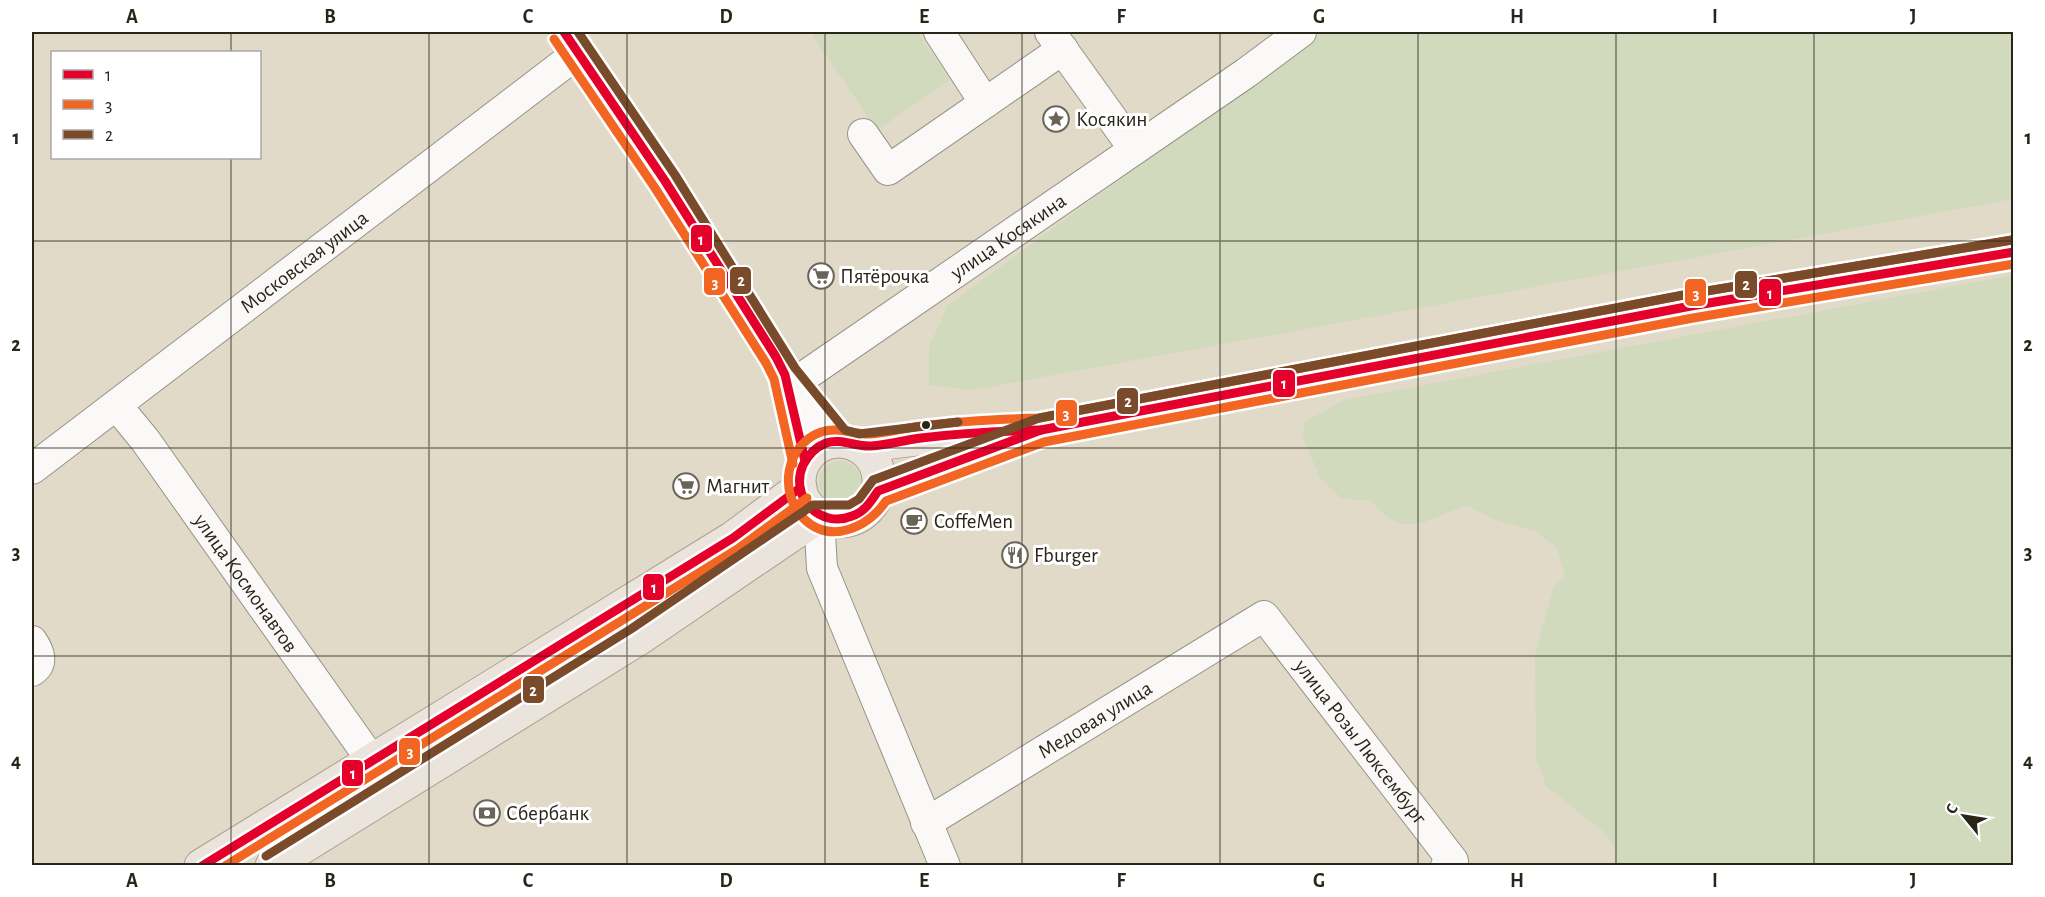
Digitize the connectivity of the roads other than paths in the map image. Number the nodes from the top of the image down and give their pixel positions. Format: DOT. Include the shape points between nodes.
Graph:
graph roads {
  1 [pos="939,32"];
  2 [pos="1297,33"];
  3 [pos="1057,40"];
  4 [pos="571,43"];
  5 [pos="985,103"];
  6 [pos="863,134"];
  7 [pos="1134,149"];
  8 [pos="2013,252"];
  9 [pos="789,380"];
  10 [pos="117,406"];
  11 [pos="1041,430"];
  12 [pos="848,443"];
  13 [pos="32,469"];
  14 [pos="803,474"];
  15 [pos="878,491"];
  16 [pos="819,516"];
  17 [pos="1264,616"];
  18 [pos="32,641"];
  19 [pos="32,671"];
  20 [pos="372,761"];
  21 [pos="926,823"];
  22 [pos="201,866"];
  23 [pos="272,866"];
  24 [pos="945,866"];
  25 [pos="1446,866"];
  1 -- 5 [label="street"];
  2 -- 7 [label="street, улица Косякина"];
  3 -- 5 [label="street"];
  3 -- 7 [label="street"];
  4 -- 9 [label="street" via="665,182"];
  4 -- 10 [label="street, Московская улица"];
  5 -- 6 [label="street" via="888,170"];
  7 -- 9 [label="street, улица Косякина"];
  8 -- 11 [label="main road" via="1691,306"];
  9 -- 12 [label="street"];
  9 -- 14 [label="street"];
  10 -- 13 [label="street, Московская улица"];
  10 -- 20 [label="street, улица Космонавтов"];
  11 -- 12 [label="main road"];
  11 -- 15 [label="main road"];
  12 -- 14 [label="main road" via="813,450"];
  12 -- 15 [label="main road" via="867,452 878,470"];
  14 -- 16 [label="main road" via="810,508"];
  14 -- 20 [label="main road" via="733,538"];
  15 -- 16 [label="main road" via="865,512 855,518 843,521"];
  16 -- 21 [label="street" via="822,568"];
  16 -- 23 [label="main road" via="638,639"];
  17 -- 21 [label="street, Медовая улица"];
  17 -- 25 [label="street, улица Розы Люксембург" via="1453,861"];
  18 -- 19 [label="street" via="39,651"];
  20 -- 22 [label="main road"];
  21 -- 24 [label="street"];
}
